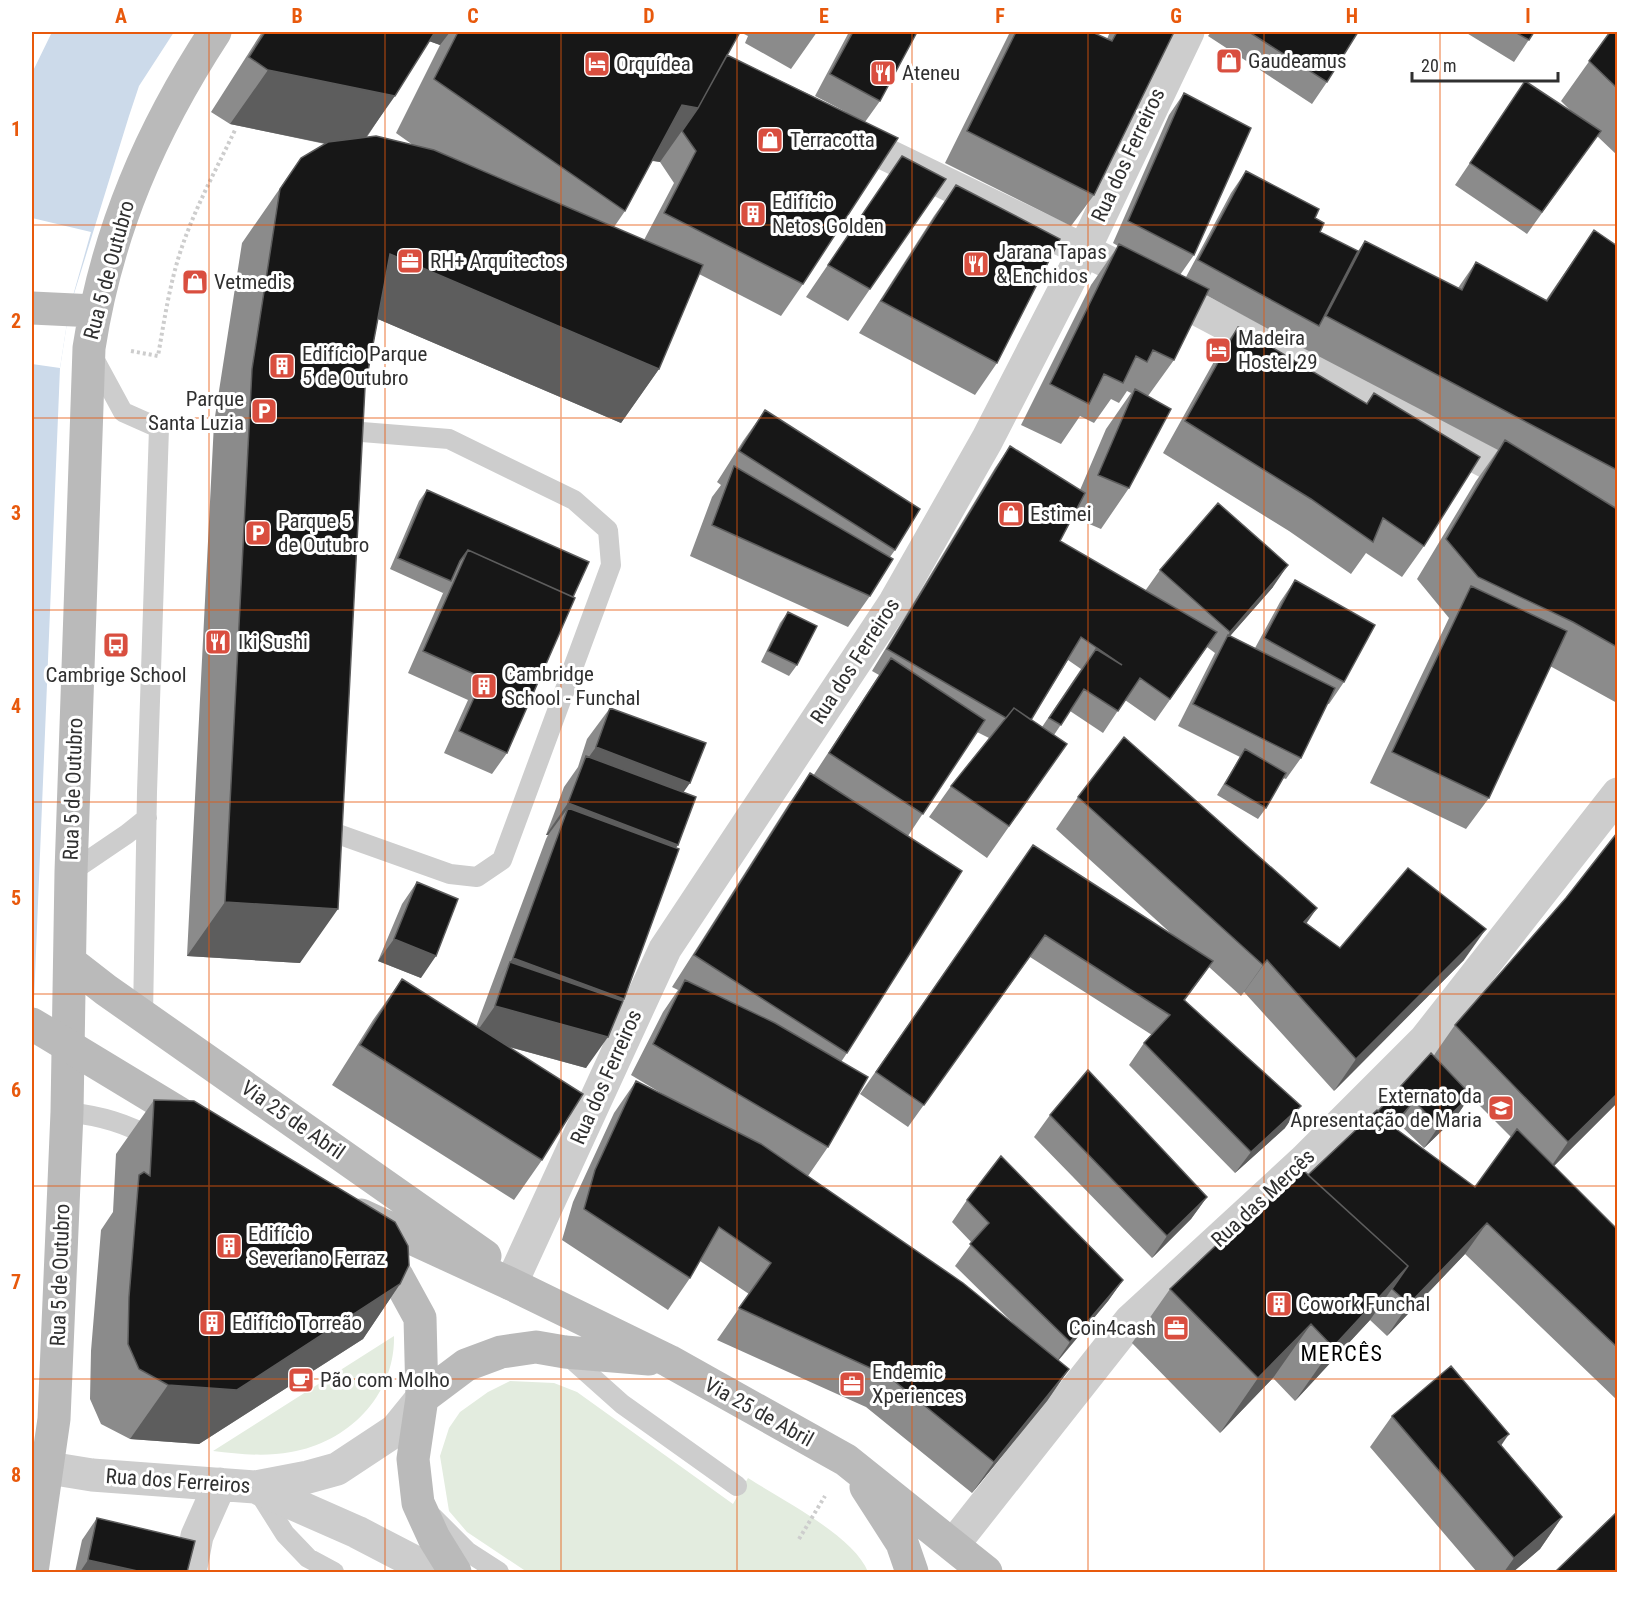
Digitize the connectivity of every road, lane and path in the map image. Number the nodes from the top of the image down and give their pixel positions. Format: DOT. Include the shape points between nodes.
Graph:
graph roads {
  1 [pos="215,32"];
  2 [pos="1188,32"];
  3 [pos="826,125"];
  4 [pos="236,128"];
  5 [pos="1083,249"];
  6 [pos="32,308"];
  7 [pos="94,311"];
  8 [pos="89,348"];
  9 [pos="124,350"];
  10 [pos="329,429"];
  11 [pos="1555,498"];
  12 [pos="1617,794"];
  13 [pos="147,818"];
  14 [pos="308,823"];
  15 [pos="71,872"];
  16 [pos="70,962"];
  17 [pos="143,1015"];
  18 [pos="32,1024"];
  19 [pos="67,1112"];
  20 [pos="216,1135"];
  21 [pos="158,1142"];
  22 [pos="511,1284"];
  23 [pos="565,1352"];
  24 [pos="669,1361"];
  25 [pos="422,1398"];
  26 [pos="851,1463"];
  27 [pos="40,1468"];
  28 [pos="220,1484"];
  29 [pos="737,1486"];
  30 [pos="255,1487"];
  31 [pos="418,1503"];
  32 [pos="36,1524"];
  33 [pos="953,1545"];
  34 [pos="32,1572"];
  35 [pos="190,1572"];
  36 [pos="334,1572"];
  37 [pos="434,1572"];
  38 [pos="455,1572"];
  39 [pos="499,1572"];
  40 [pos="912,1572"];
  41 [pos="986,1572"];
  1 -- 7 [label="main road, Rua 5 de Outubro" via="179,87 134,180"];
  2 -- 5 [label="street, Rua dos Ferreiros"];
  3 -- 5 [label="street"];
  4 -- 9 [label="path" via="180,254 158,356"];
  5 -- 11 [label="street"];
  5 -- 22 [label="street, Rua dos Ferreiros" via="987,440 895,602 664,949"];
  6 -- 7 [label="main road"];
  7 -- 8 [label="main road, Rua 5 de Outubro"];
  8 -- 13 [label="lane" via="123,411 159,428"];
  8 -- 15 [label="main road, Rua 5 de Outubro"];
  10 -- 14 [label="lane" via="449,439 574,500 608,530 610,565 501,860 477,877 450,874"];
  12 -- 33 [label="street, Rua das Mercês" via="1425,1040 1305,1160 1130,1321"];
  13 -- 15 [label="lane"];
  13 -- 17 [label="lane"];
  15 -- 16 [label="main road, Rua 5 de Outubro"];
  16 -- 17 [label="main road, Via 25 de Abril"];
  16 -- 19 [label="main road, Rua 5 de Outubro"];
  17 -- 22 [label="main road, Via 25 de Abril" via="486,1257"];
  18 -- 20 [label="main road, bridge"];
  19 -- 21 [label="lane" via="111,1118"];
  19 -- 27 [label="main road, Rua 5 de Outubro" via="55,1407"];
  22 -- 24 [label="main road, Via 25 de Abril"];
  22 -- 25 [label="main road, Via 25 de Abril" via="334,1203 362,1227 397,1276 420,1318"];
  23 -- 24 [label="main road"];
  23 -- 25 [label="main road" via="536,1347 501,1352 466,1365"];
  23 -- 29 [label="lane" via="622,1404"];
  24 -- 26 [label="main road, Via 25 de Abril"];
  25 -- 30 [label="street, Rua dos Ferreiros" via="396,1430 337,1469"];
  25 -- 31 [label="main road" via="413,1459"];
  26 -- 33 [label="main road, Via 25 de Abril"];
  26 -- 40 [label="main road" via="902,1543"];
  27 -- 28 [label="street, Rua dos Ferreiros"];
  27 -- 32 [label="main road, Rua 5 de Outubro"];
  28 -- 30 [label="street, Rua dos Ferreiros"];
  28 -- 35 [label="street" via="197,1536"];
  30 -- 36 [label="lane" via="285,1534 308,1558"];
  30 -- 37 [label="street" via="357,1532"];
  31 -- 38 [label="main road"];
  31 -- 39 [label="lane" via="468,1552"];
  32 -- 34 [label="main road, Rua 5 de Outubro"];
  33 -- 41 [label="main road, Via 25 de Abril"];
}
